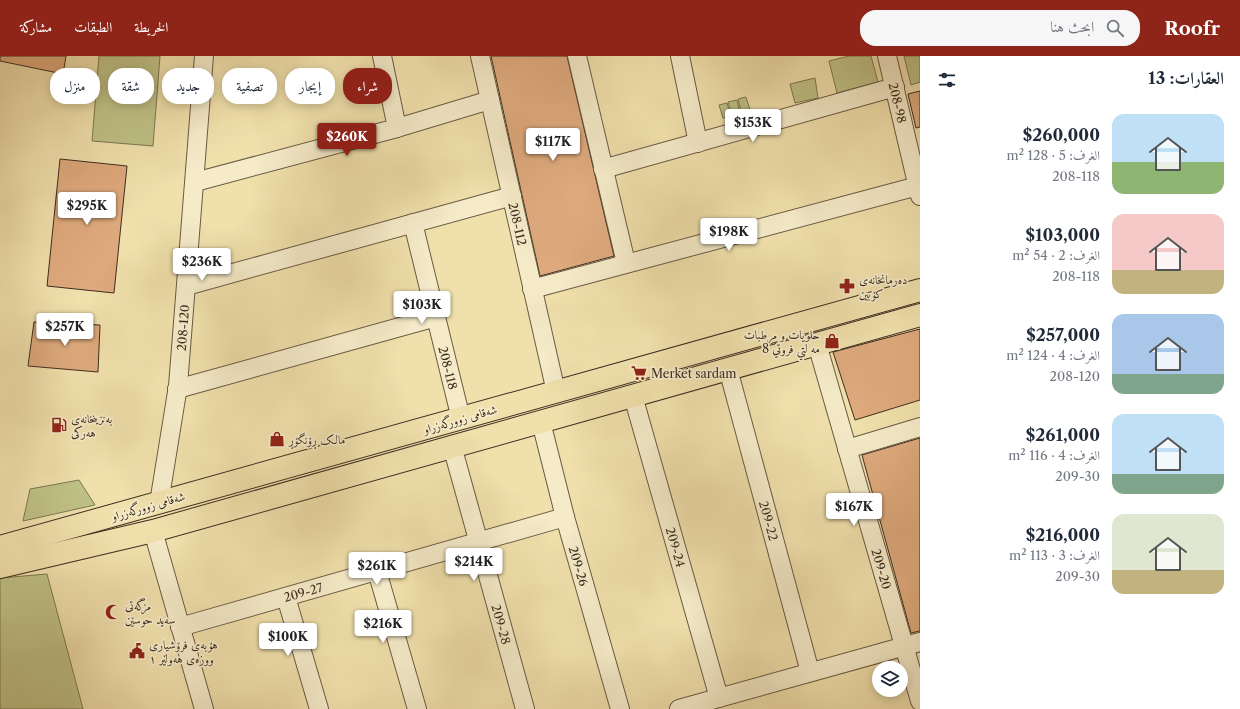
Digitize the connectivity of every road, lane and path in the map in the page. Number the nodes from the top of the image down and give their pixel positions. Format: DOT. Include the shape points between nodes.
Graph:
graph roads {
  1 [pos="204,56"];
  2 [pos="382,56"];
  3 [pos="480,56"];
  4 [pos="577,56"];
  5 [pos="680,56"];
  6 [pos="887,56"];
  7 [pos="895,87"];
  8 [pos="490,100"];
  9 [pos="397,128"];
  10 [pos="698,143"];
  11 [pos="603,169"];
  12 [pos="195,182"];
  13 [pos="919,191"];
  14 [pos="512,196"];
  15 [pos="413,223"];
  16 [pos="626,263"];
  17 [pos="186,286"];
  18 [pos="532,289"];
  19 [pos="920,290"];
  20 [pos="920,315"];
  21 [pos="436,317"];
  22 [pos="756,335"];
  23 [pos="816,344"];
  24 [pos="762,359"];
  25 [pos="728,369"];
  26 [pos="177,389"];
  27 [pos="556,392"];
  28 [pos="633,396"];
  29 [pos="461,419"];
  30 [pos="541,422"];
  31 [pos="920,427"];
  32 [pos="452,446"];
  33 [pos="847,448"];
  34 [pos="159,504"];
  35 [pos="565,517"];
  36 [pos="153,531"];
  37 [pos="479,542"];
  38 [pos="0,547"];
  39 [pos="0,567"];
  40 [pos="377,571"];
  41 [pos="286,597"];
  42 [pos="180,627"];
  43 [pos="912,644"];
  44 [pos="810,672"];
  45 [pos="719,698"];
  46 [pos="920,701"];
  47 [pos="204,709"];
  48 [pos="319,709"];
  49 [pos="417,709"];
  50 [pos="525,709"];
  51 [pos="620,709"];
  52 [pos="679,709"];
  1 -- 12 [label="street, 208-120"];
  2 -- 9 [label="street"];
  3 -- 8 [label="street, 208-112"];
  4 -- 11 [label="street"];
  5 -- 10 [label="street"];
  6 -- 7 [label="street, 208-98"];
  7 -- 10 [label="street"];
  7 -- 13 [label="street, 208-98"];
  8 -- 9 [label="street"];
  8 -- 14 [label="street, 208-112"];
  9 -- 12 [label="street"];
  10 -- 11 [label="street"];
  11 -- 16 [label="street"];
  12 -- 17 [label="street, 208-120"];
  13 -- 16 [label="street"];
  14 -- 15 [label="street"];
  14 -- 18 [label="street, 208-112"];
  15 -- 17 [label="street"];
  15 -- 21 [label="street, 208-118"];
  16 -- 18 [label="street"];
  17 -- 26 [label="street, 208-120"];
  18 -- 27 [label="street, 208-112"];
  19 -- 22 [label="main road, شەقامی زوورگەزراو"];
  20 -- 23 [label="main road, شەقامی زوورگەزراو"];
  21 -- 26 [label="street"];
  21 -- 29 [label="street, 208-118"];
  22 -- 24 [label="main road"];
  22 -- 27 [label="main road, شەقامی زوورگەزراو"];
  23 -- 24 [label="main road, شەقامی زوورگەزراو"];
  23 -- 33 [label="street, 209-20"];
  24 -- 25 [label="main road, شەقامی زوورگەزراو"];
  25 -- 28 [label="main road, شەقامی زوورگەزراو"];
  25 -- 44 [label="street, 209-22"];
  26 -- 34 [label="street, 208-120"];
  27 -- 29 [label="main road, شەقامی زوورگەزراو"];
  28 -- 30 [label="main road, شەقامی زوورگەزراو"];
  28 -- 45 [label="street, 209-24"];
  29 -- 34 [label="main road, شەقامی زوورگەزراو"];
  30 -- 32 [label="main road, شەقامی زوورگەزراو"];
  30 -- 35 [label="street, 209-26"];
  31 -- 33 [label="street"];
  32 -- 36 [label="main road, شەقامی زوورگەزراو"];
  32 -- 37 [label="street, 209-28"];
  33 -- 43 [label="street, 209-20"];
  34 -- 38 [label="main road, شەقامی زوورگەزراو"];
  35 -- 37 [label="street, 209-27"];
  35 -- 51 [label="street, 209-26"];
  36 -- 39 [label="main road, شەقامی زوورگەزراو"];
  36 -- 42 [label="street"];
  37 -- 40 [label="street, 209-27"];
  37 -- 50 [label="street, 209-28"];
  40 -- 41 [label="street, 209-27"];
  40 -- 49 [label="street"];
  41 -- 42 [label="street, 209-27"];
  41 -- 48 [label="street"];
  42 -- 47 [label="street"];
  43 -- 44 [label="street"];
  43 -- 46 [label="street, 209-20"];
  44 -- 45 [label="street"];
  45 -- 52 [label="street"];
}
